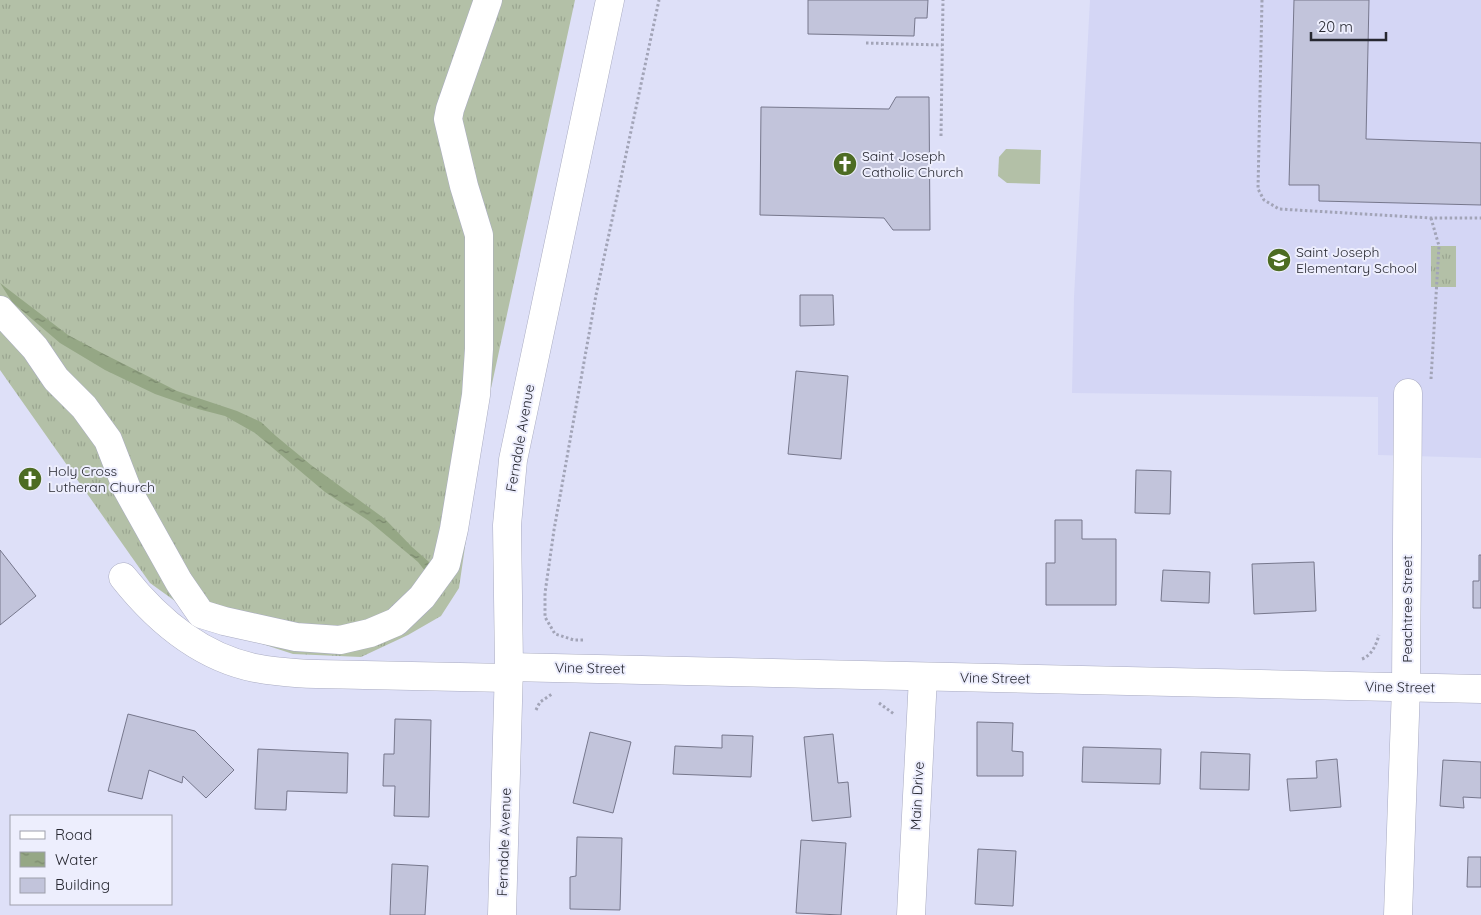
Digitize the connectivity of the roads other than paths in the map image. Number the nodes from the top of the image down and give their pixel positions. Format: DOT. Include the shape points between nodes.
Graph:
graph roads {
  1 [pos="488,0"];
  2 [pos="610,0"];
  3 [pos="0,310"];
  4 [pos="1419,386"];
  5 [pos="124,577"];
  6 [pos="508,673"];
  7 [pos="923,677"];
  8 [pos="1406,687"];
  9 [pos="1481,689"];
  10 [pos="502,915"];
  11 [pos="910,915"];
  12 [pos="1398,915"];
  1 -- 3 [label="street" via="448,119 479,235 476,395 446,564 422,597 396,622 370,633 340,640 296,637 201,614 179,582 127,489 108,440 84,407 56,379"];
  2 -- 6 [label="street, Ferndale Avenue" via="513,460 507,525"];
  4 -- 8 [label="street, Peachtree Street"];
  5 -- 6 [label="street, Vine Street" via="159,618 188,639 218,655 254,668 291,673"];
  6 -- 7 [label="street, Vine Street"];
  6 -- 10 [label="street, Ferndale Avenue"];
  7 -- 8 [label="street, Vine Street"];
  7 -- 11 [label="street, Main Drive"];
  8 -- 9 [label="street, Vine Street"];
  8 -- 12 [label="street, Peachtree Street"];
}
